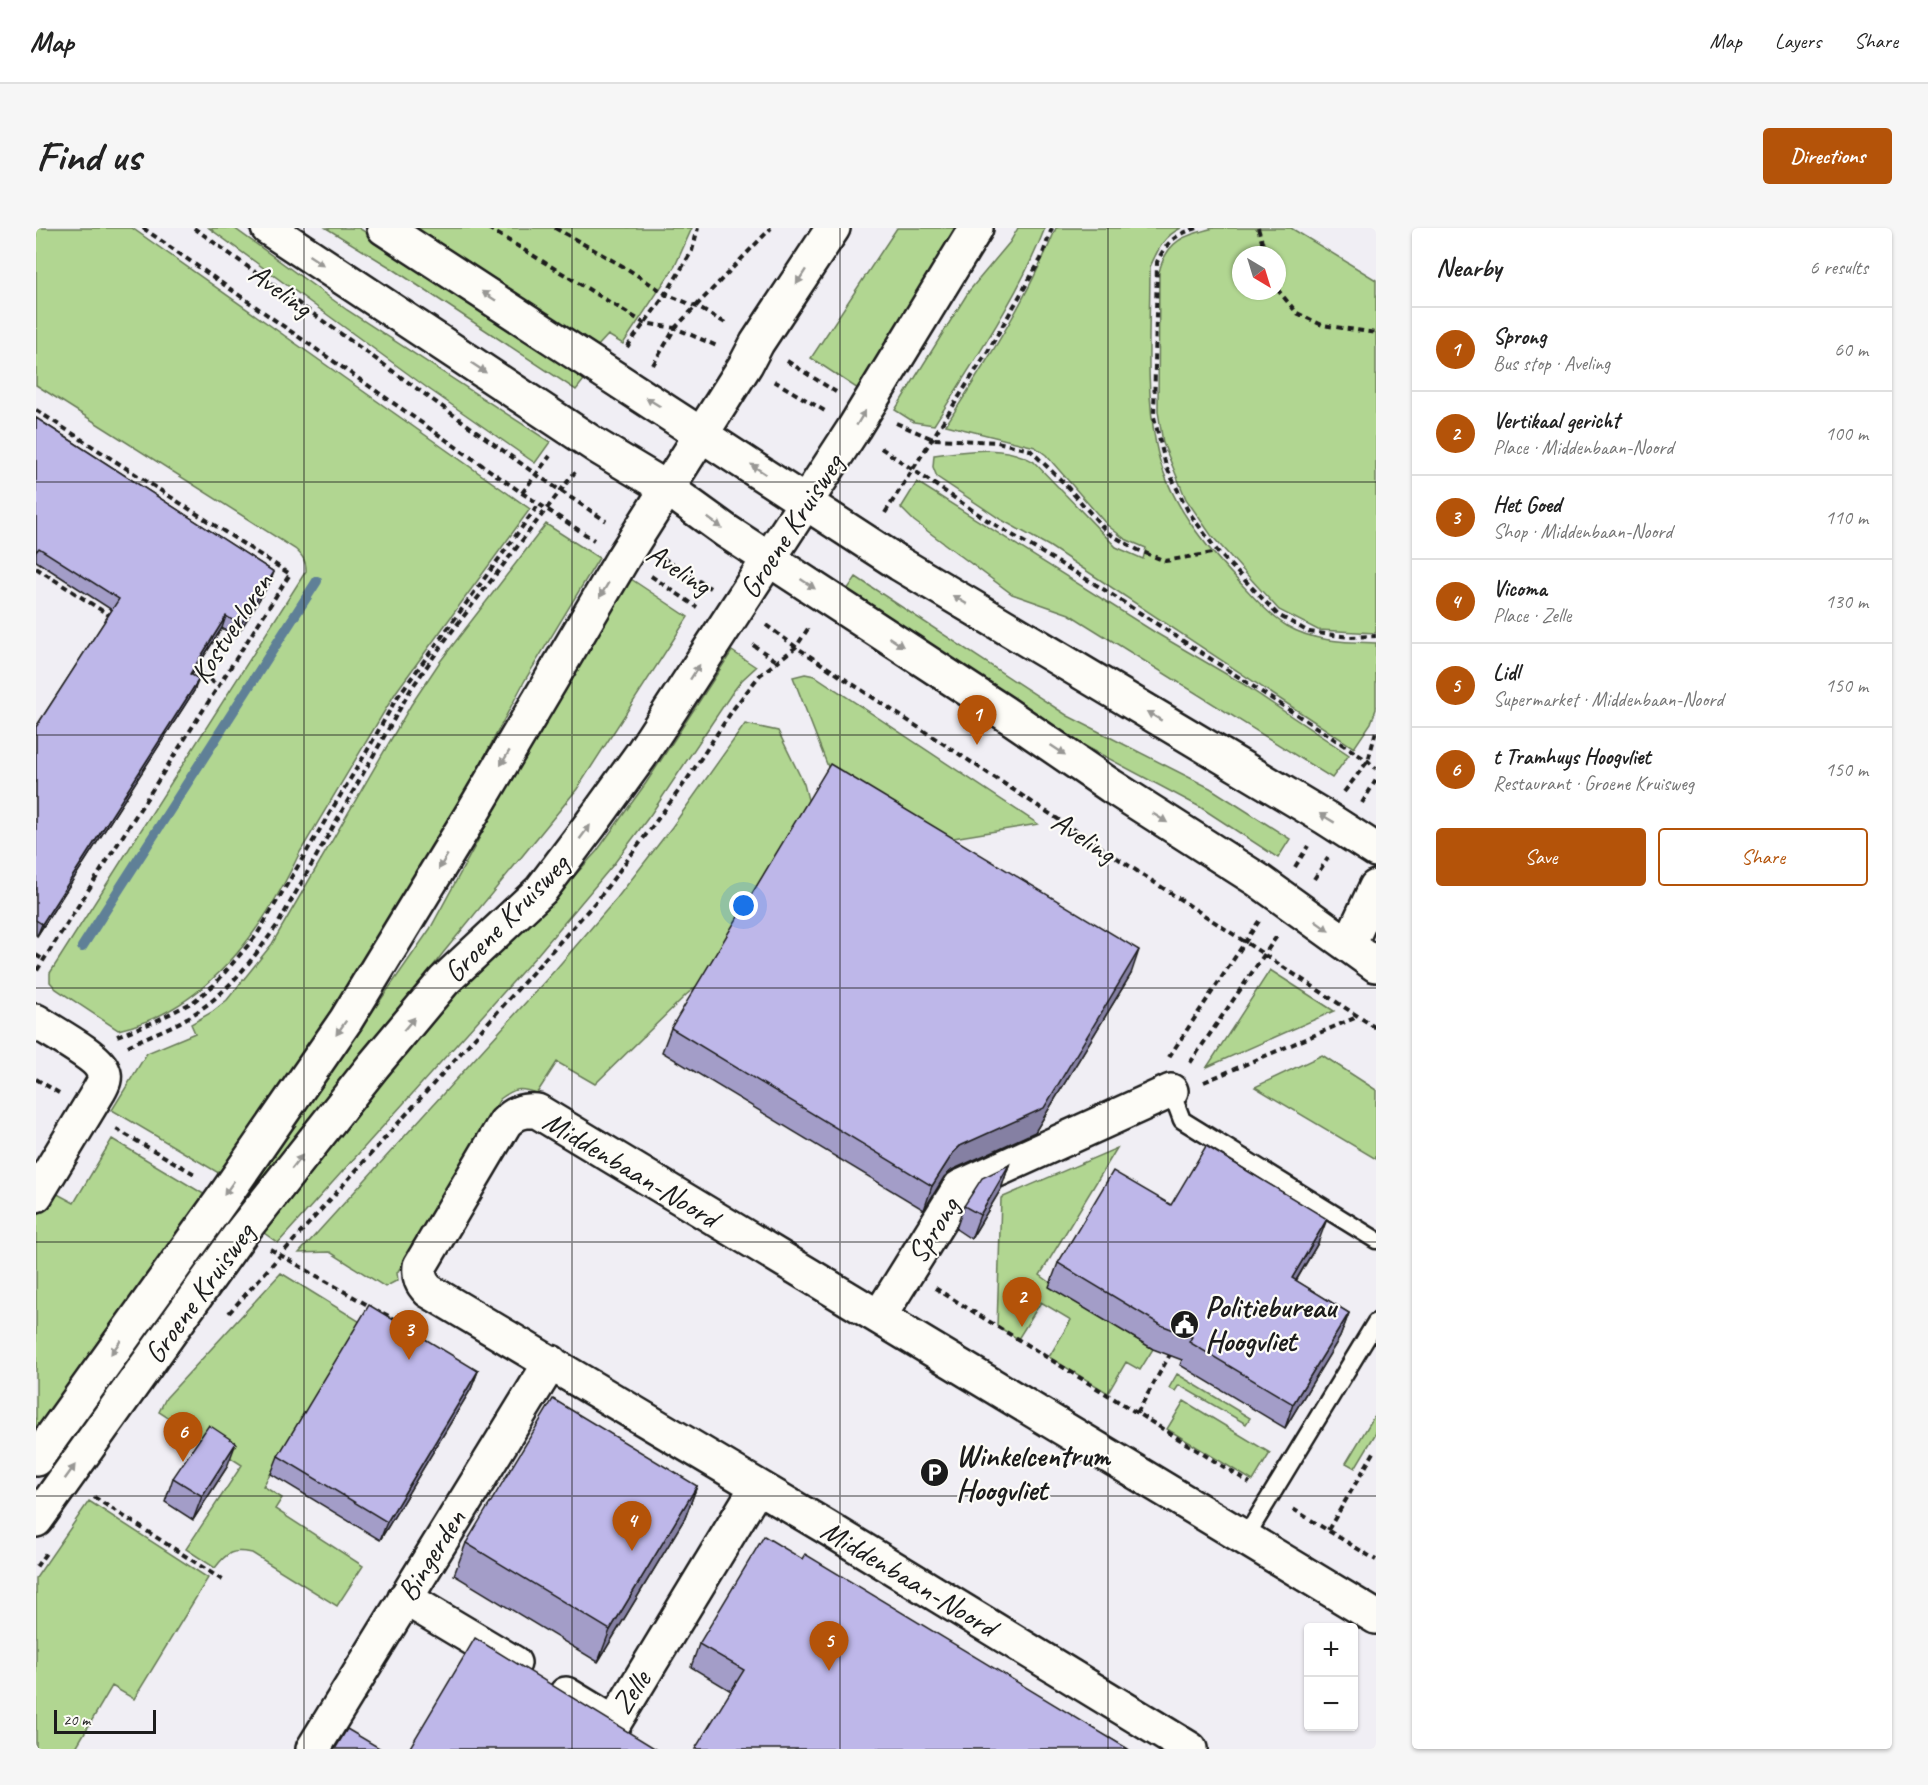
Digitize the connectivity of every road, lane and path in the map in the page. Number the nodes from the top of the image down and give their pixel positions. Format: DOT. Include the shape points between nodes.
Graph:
graph roads {
  1 [pos="143,228"];
  2 [pos="194,228"];
  3 [pos="268,228"];
  4 [pos="384,228"];
  5 [pos="488,228"];
  6 [pos="698,228"];
  7 [pos="771,228"];
  8 [pos="833,228"];
  9 [pos="976,228"];
  10 [pos="1052,228"];
  11 [pos="1197,228"];
  12 [pos="1258,228"];
  13 [pos="1263,246"];
  14 [pos="666,294"];
  15 [pos="1286,300"];
  16 [pos="675,328"];
  17 [pos="1376,333"];
  18 [pos="746,364"];
  19 [pos="36,410"];
  20 [pos="854,428"];
  21 [pos="702,434"];
  22 [pos="913,470"];
  23 [pos="668,489"];
  24 [pos="561,491"];
  25 [pos="806,502"];
  26 [pos="539,504"];
  27 [pos="547,510"];
  28 [pos="629,549"];
  29 [pos="769,559"];
  30 [pos="36,568"];
  31 [pos="731,617"];
  32 [pos="120,622"];
  33 [pos="1376,636"];
  34 [pos="796,647"];
  35 [pos="778,662"];
  36 [pos="189,667"];
  37 [pos="219,686"];
  38 [pos="1376,731"];
  39 [pos="1368,761"];
  40 [pos="1376,769"];
  41 [pos="1376,780"];
  42 [pos="1336,824"];
  43 [pos="1376,850"];
  44 [pos="1376,887"];
  45 [pos="1287,900"];
  46 [pos="1376,912"];
  47 [pos="1245,943"];
  48 [pos="1349,945"];
  49 [pos="36,954"];
  50 [pos="1264,955"];
  51 [pos="44,960"];
  52 [pos="1376,965"];
  53 [pos="36,972"];
  54 [pos="1358,1016"];
  55 [pos="36,1021"];
  56 [pos="1376,1028"];
  57 [pos="107,1050"];
  58 [pos="1169,1076"];
  59 [pos="36,1079"];
  60 [pos="57,1093"];
  61 [pos="118,1130"];
  62 [pos="160,1155"];
  63 [pos="36,1195"];
  64 [pos="1376,1240"];
  65 [pos="908,1271"];
  66 [pos="327,1281"];
  67 [pos="372,1308"];
  68 [pos="382,1313"];
  69 [pos="228,1314"];
  70 [pos="879,1317"];
  71 [pos="1376,1322"];
  72 [pos="414,1329"];
  73 [pos="1178,1342"];
  74 [pos="550,1362"];
  75 [pos="1137,1413"];
  76 [pos="1376,1449"];
  77 [pos="36,1459"];
  78 [pos="758,1487"];
  79 [pos="87,1494"];
  80 [pos="1271,1495"];
  81 [pos="1328,1530"];
  82 [pos="42,1534"];
  83 [pos="1245,1538"];
  84 [pos="1376,1560"];
  85 [pos="36,1567"];
  86 [pos="224,1581"];
  87 [pos="405,1598"];
  88 [pos="1376,1617"];
  89 [pos="1145,1737"];
  90 [pos="313,1749"];
  91 [pos="1190,1749"];
  1 -- 26 [label="path"];
  2 -- 24 [label="path, Aveling"];
  3 -- 23 [label="main road, Aveling, one-way" via="598,447"];
  21 -- 4 [label="main road, one-way"];
  5 -- 16 [label="path" via="644,323"];
  6 -- 14 [label="path" via="692,251"];
  7 -- 16 [label="path"];
  8 -- 18 [label="main road, Groene Kruisweg, one-way"];
  20 -- 9 [label="main road, Groene Kruisweg, one-way"];
  10 -- 22 [label="path" via="1041,259"];
  11 -- 33 [label="path" via="1167,243 1157,262 1154,417 1166,466 1188,511 1218,552 1278,615 1309,632"];
  12 -- 13 [label="path"];
  15 -- 17 [label="path" via="1297,312 1322,325"];
  16 -- 18 [label="path" via="715,344"];
  18 -- 20 [label="path"];
  18 -- 21 [label="main road, Groene Kruisweg"];
  19 -- 37 [label="path, Kostverloren" via="290,574"];
  20 -- 22 [label="path"];
  20 -- 25 [label="main road, Groene Kruisweg"];
  21 -- 23 [label="main road, Groene Kruisweg"];
  25 -- 21 [label="main road, one-way"];
  22 -- 39 [label="path"];
  23 -- 28 [label="main road, Groene Kruisweg"];
  23 -- 29 [label="main road, Aveling, one-way"];
  24 -- 27 [label="path"];
  24 -- 28 [label="path, Aveling"];
  25 -- 29 [label="main road, Groene Kruisweg"];
  42 -- 25 [label="main road, one-way" via="900,564"];
  26 -- 27 [label="path"];
  26 -- 57 [label="path" via="396,699 256,936 214,985 193,1002"];
  27 -- 28 [label="path"];
  27 -- 57 [label="path" via="411,689 278,924 236,978 185,1020 131,1044"];
  28 -- 31 [label="path"];
  28 -- 31 [label="path, Aveling"];
  28 -- 77 [label="main road, Groene Kruisweg, one-way" via="346,1020"];
  29 -- 31 [label="main road, Groene Kruisweg"];
  29 -- 45 [label="main road, Aveling, one-way"];
  30 -- 32 [label="path"];
  31 -- 34 [label="path, Aveling" via="766,625"];
  31 -- 35 [label="path"];
  82 -- 31 [label="main road, Groene Kruisweg, one-way" via="241,1233 444,981 541,890 640,755"];
  34 -- 35 [label="path, Groene Kruisweg"];
  34 -- 47 [label="path, Aveling"];
  35 -- 69 [label="path, Groene Kruisweg" via="760,675 734,708 686,781 599,898"];
  36 -- 37 [label="path"];
  37 -- 51 [label="path, Kostverloren"];
  38 -- 39 [label="path"];
  39 -- 40 [label="path"];
  39 -- 42 [label="path" via="1348,786"];
  41 -- 42 [label="path"];
  42 -- 43 [label="main road"];
  42 -- 45 [label="path"];
  42 -- 45 [label="path"];
  44 -- 48 [label="main road"];
  45 -- 47 [label="path"];
  45 -- 48 [label="main road, Aveling, one-way"];
  45 -- 50 [label="path"];
  46 -- 48 [label="main road"];
  47 -- 50 [label="path, Aveling"];
  47 -- 58 [label="path"];
  48 -- 52 [label="main road, Aveling"];
  49 -- 51 [label="path"];
  50 -- 54 [label="path, Aveling"];
  50 -- 58 [label="path"];
  51 -- 53 [label="path, Kostverloren"];
  54 -- 56 [label="path, Aveling"];
  54 -- 58 [label="path" via="1214,1079"];
  55 -- 57 [label="main road"];
  57 -- 63 [label="main road" via="104,1083"];
  58 -- 64 [label="lane" via="1182,1120"];
  58 -- 65 [label="main road, Sprong" via="960,1187"];
  59 -- 60 [label="path"];
  61 -- 62 [label="path"];
  65 -- 70 [label="main road, Sprong"];
  65 -- 75 [label="path"];
  66 -- 67 [label="path"];
  68 -- 72 [label="path"];
  70 -- 74 [label="main road, Middenbaan-Noord" via="555,1122 525,1110 505,1123 420,1266 419,1277 429,1291"];
  70 -- 83 [label="main road, Middenbaan-Noord"];
  71 -- 80 [label="lane"];
  73 -- 75 [label="path"];
  74 -- 78 [label="main road, Middenbaan-Noord"];
  74 -- 87 [label="main road, Bingerden"];
  75 -- 80 [label="path"];
  76 -- 81 [label="path"];
  78 -- 87 [label="main road, Zelle" via="614,1723"];
  78 -- 89 [label="main road, Middenbaan-Noord"];
  79 -- 86 [label="path"];
  80 -- 81 [label="path"];
  80 -- 83 [label="lane"];
  81 -- 84 [label="path"];
  82 -- 85 [label="path"];
  83 -- 88 [label="main road, Middenbaan-Noord"];
  87 -- 90 [label="main road, Bingerden"];
  89 -- 91 [label="main road, Middenbaan-Noord"];
}
